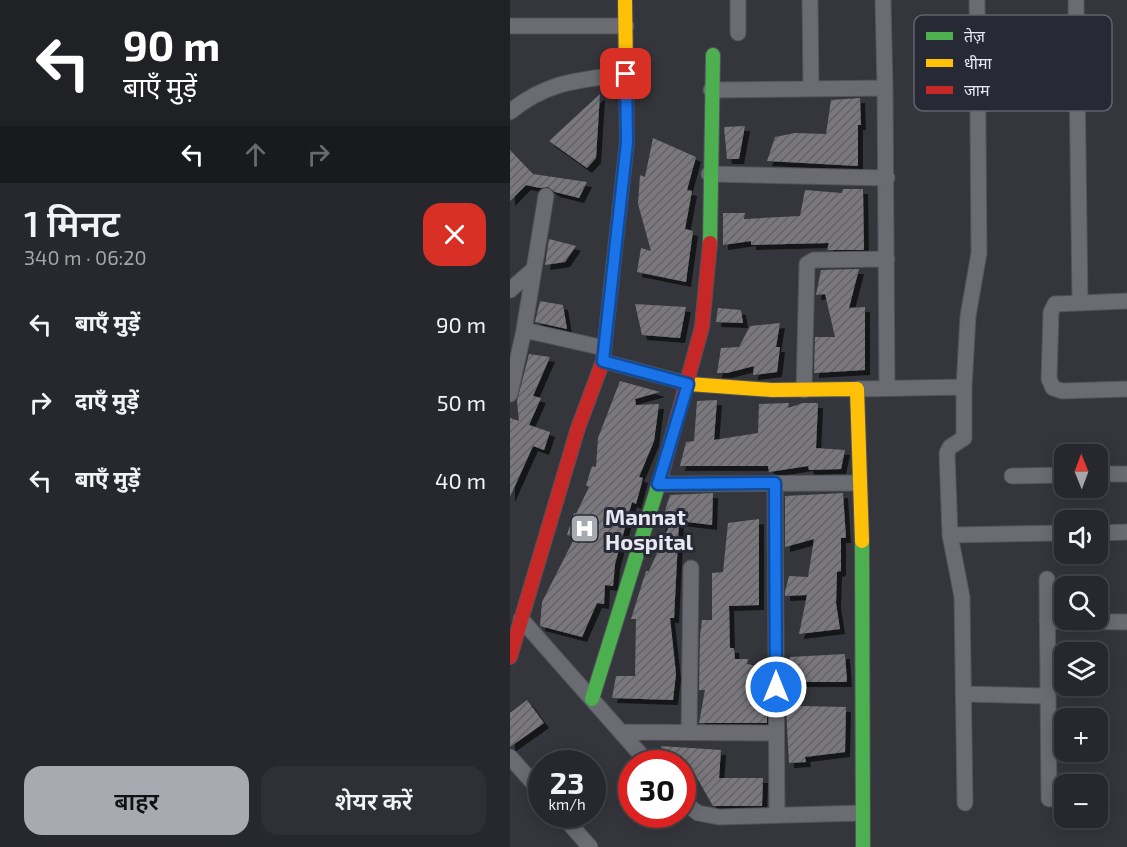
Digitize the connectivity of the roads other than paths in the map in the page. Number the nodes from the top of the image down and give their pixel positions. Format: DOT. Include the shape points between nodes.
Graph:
graph roads {
  1 [pos="625,0"];
  2 [pos="738,0"];
  3 [pos="810,0"];
  4 [pos="883,0"];
  5 [pos="976,0"];
  6 [pos="1076,0"];
  7 [pos="976,15"];
  8 [pos="1076,15"];
  9 [pos="510,26"];
  10 [pos="626,26"];
  11 [pos="738,33"];
  12 [pos="712,55"];
  13 [pos="626,74"];
  14 [pos="811,88"];
  15 [pos="885,88"];
  16 [pos="711,90"];
  17 [pos="977,111"];
  18 [pos="1077,111"];
  19 [pos="510,112"];
  20 [pos="709,174"];
  21 [pos="887,178"];
  22 [pos="546,196"];
  23 [pos="887,259"];
  24 [pos="534,269"];
  25 [pos="510,290"];
  26 [pos="1127,301"];
  27 [pos="1080,302"];
  28 [pos="524,330"];
  29 [pos="603,354"];
  30 [pos="688,384"];
  31 [pos="887,387"];
  32 [pos="964,387"];
  33 [pos="857,389"];
  34 [pos="1127,389"];
  35 [pos="804,390"];
  36 [pos="510,394"];
  37 [pos="1108,474"];
  38 [pos="1127,474"];
  39 [pos="1054,475"];
  40 [pos="1012,476"];
  41 [pos="775,483"];
  42 [pos="859,483"];
  43 [pos="658,484"];
  44 [pos="1127,532"];
  45 [pos="1054,533"];
  46 [pos="1108,533"];
  47 [pos="950,535"];
  48 [pos="691,568"];
  49 [pos="1047,579"];
  50 [pos="521,619"];
  51 [pos="1047,621"];
  52 [pos="1127,622"];
  53 [pos="510,657"];
  54 [pos="963,694"];
  55 [pos="1047,696"];
  56 [pos="592,699"];
  57 [pos="621,732"];
  58 [pos="688,732"];
  59 [pos="776,733"];
  60 [pos="637,750"];
  61 [pos="510,757"];
  62 [pos="528,777"];
  63 [pos="1049,799"];
  64 [pos="964,803"];
  65 [pos="696,812"];
  66 [pos="862,813"];
  67 [pos="777,815"];
  68 [pos="571,828"];
  69 [pos="583,844"];
  70 [pos="862,847"];
  1 -- 10 [label="street"];
  2 -- 11 [label="street"];
  3 -- 14 [label="street"];
  4 -- 15 [label="street"];
  5 -- 7 [label="street"];
  6 -- 8 [label="street"];
  9 -- 10 [label="street"];
  10 -- 13 [label="street"];
  12 -- 16 [label="street"];
  13 -- 19 [label="street" via="568,81 543,89"];
  13 -- 29 [label="street" via="627,142"];
  14 -- 15 [label="street"];
  14 -- 16 [label="street"];
  15 -- 21 [label="street"];
  16 -- 20 [label="street"];
  17 -- 32 [label="street" via="979,253 968,316"];
  18 -- 27 [label="street"];
  20 -- 21 [label="street"];
  20 -- 30 [label="street" via="710,255 702,327"];
  21 -- 23 [label="street"];
  22 -- 24 [label="street"];
  23 -- 31 [label="street"];
  23 -- 35 [label="street" via="814,260 807,264"];
  24 -- 25 [label="street"];
  24 -- 28 [label="street"];
  26 -- 27 [label="street"];
  27 -- 34 [label="street" via="1055,304 1052,312 1049,379 1053,388"];
  28 -- 29 [label="street"];
  28 -- 36 [label="street"];
  29 -- 30 [label="street"];
  29 -- 50 [label="street"];
  30 -- 35 [label="street"];
  30 -- 43 [label="street"];
  31 -- 32 [label="street"];
  31 -- 33 [label="street"];
  32 -- 47 [label="street" via="964,438 947,453"];
  33 -- 35 [label="street"];
  33 -- 42 [label="street"];
  37 -- 38 [label="street"];
  39 -- 40 [label="street"];
  41 -- 42 [label="street"];
  41 -- 43 [label="street"];
  41 -- 59 [label="street"];
  42 -- 66 [label="street"];
  43 -- 56 [label="street"];
  44 -- 46 [label="street"];
  45 -- 47 [label="street"];
  47 -- 54 [label="street" via="962,597"];
  48 -- 58 [label="street"];
  49 -- 51 [label="street"];
  50 -- 53 [label="street"];
  50 -- 56 [label="street"];
  51 -- 52 [label="street"];
  51 -- 55 [label="street"];
  54 -- 55 [label="street"];
  54 -- 64 [label="street"];
  55 -- 63 [label="street"];
  56 -- 57 [label="street"];
  57 -- 58 [label="street"];
  57 -- 60 [label="street"];
  58 -- 59 [label="street"];
  59 -- 67 [label="street"];
  61 -- 62 [label="street"];
  65 -- 67 [label="street" via="719,817"];
  66 -- 67 [label="street"];
  66 -- 70 [label="street"];
  68 -- 69 [label="street"];
}
